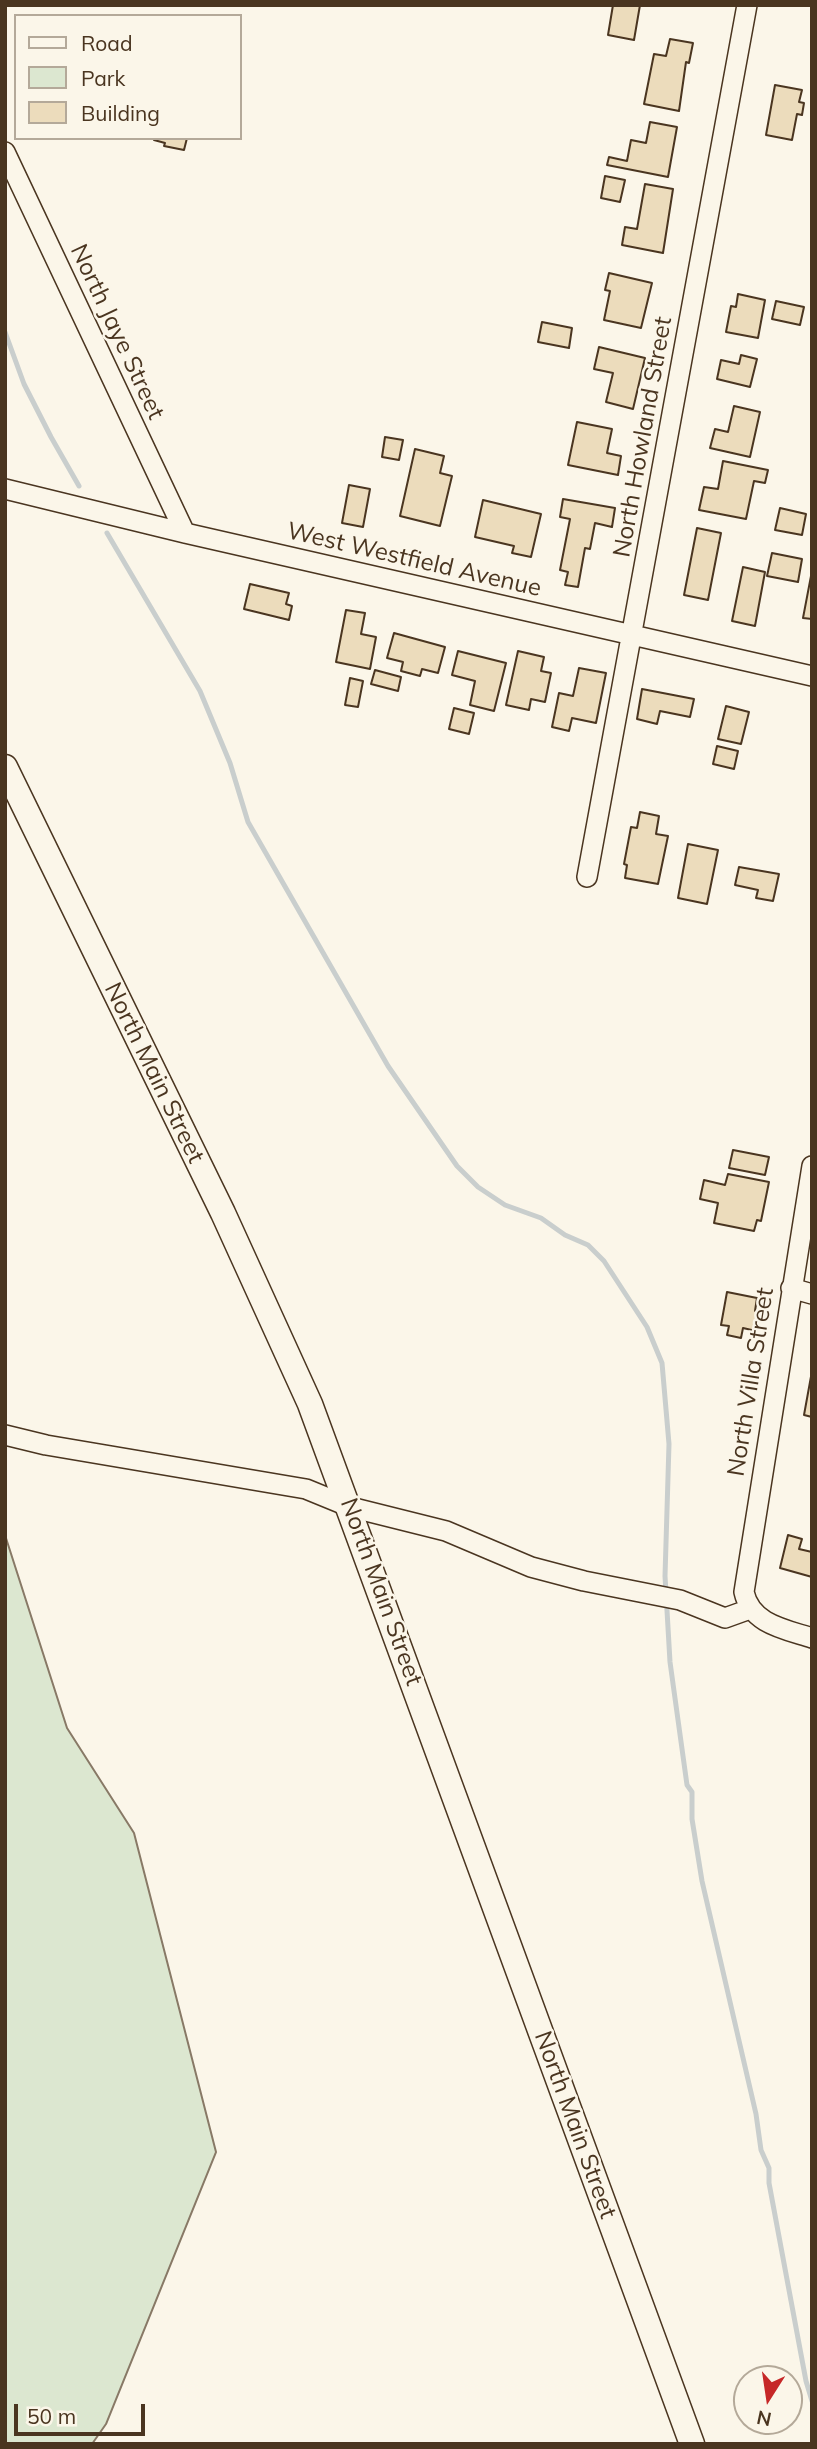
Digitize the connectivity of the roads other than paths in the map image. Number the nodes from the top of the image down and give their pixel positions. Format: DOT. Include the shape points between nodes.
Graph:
graph roads {
  1 [pos="747,5"];
  2 [pos="5,152"];
  3 [pos="5,489"];
  4 [pos="185,533"];
  5 [pos="632,635"];
  6 [pos="812,676"];
  7 [pos="5,768"];
  8 [pos="587,877"];
  9 [pos="812,1166"];
  10 [pos="791,1288"];
  11 [pos="812,1294"];
  12 [pos="5,1435"];
  13 [pos="350,1507"];
  14 [pos="748,1607"];
  15 [pos="812,1638"];
  16 [pos="692,2444"];
  1 -- 5 [label="street, North Howland Street"];
  2 -- 4 [label="street, North Jaye Street"];
  3 -- 4 [label="street, West Westfield Avenue"];
  4 -- 5 [label="street, West Westfield Avenue"];
  5 -- 6 [label="street, West Westfield Avenue"];
  5 -- 8 [label="street, North Howland Street"];
  7 -- 13 [label="main road, North Main Street" via="223,1213 310,1404"];
  9 -- 10 [label="street, North Villa Street"];
  10 -- 11 [label="street"];
  10 -- 14 [label="street, North Villa Street" via="744,1578"];
  12 -- 13 [label="street" via="306,1489"];
  13 -- 14 [label="street" via="446,1531 531,1567 680,1600 725,1618"];
  13 -- 16 [label="main road, North Main Street"];
  14 -- 15 [label="street" via="767,1623"];
}
